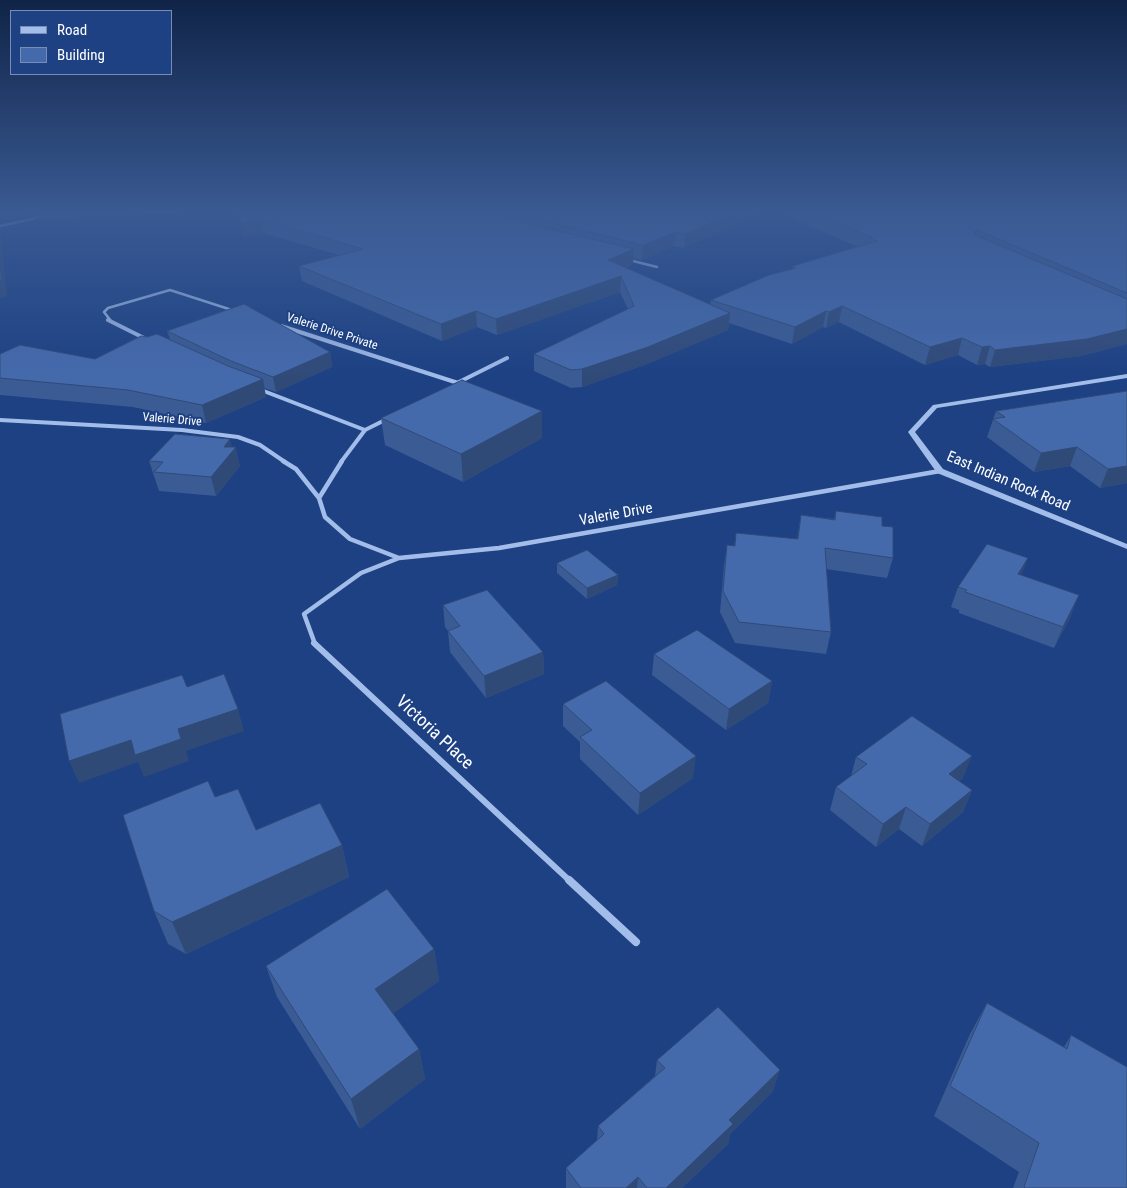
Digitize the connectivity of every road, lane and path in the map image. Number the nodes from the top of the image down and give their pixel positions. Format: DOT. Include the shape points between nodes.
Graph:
graph roads {
  1 [pos="244,314"];
  2 [pos="272,323"];
  3 [pos="147,339"];
  4 [pos="507,358"];
  5 [pos="1127,376"];
  6 [pos="458,383"];
  7 [pos="449,387"];
  8 [pos="259,390"];
  9 [pos="390,417"];
  10 [pos="0,420"];
  11 [pos="365,430"];
  12 [pos="940,471"];
  13 [pos="319,498"];
  14 [pos="1127,547"];
  15 [pos="399,558"];
  16 [pos="636,942"];
  1 -- 3 [label="street" via="170,290 108,308 104,312 108,320"];
  2 -- 6 [label="street, Valerie Drive Private"];
  4 -- 6 [label="street"];
  5 -- 12 [label="street, East Indian Rock Road" via="935,406 911,432"];
  6 -- 7 [label="street"];
  8 -- 11 [label="street"];
  9 -- 11 [label="street"];
  10 -- 13 [label="street, Valerie Drive" via="182,430 238,437 260,445 296,468"];
  11 -- 13 [label="street" via="345,455"];
  12 -- 14 [label="street, East Indian Rock Road"];
  12 -- 15 [label="street, Valerie Drive" via="499,548"];
  13 -- 15 [label="street, Valerie Drive" via="325,517 350,539"];
  15 -- 16 [label="street, Victoria Place" via="361,573 304,614 314,643"];
}
